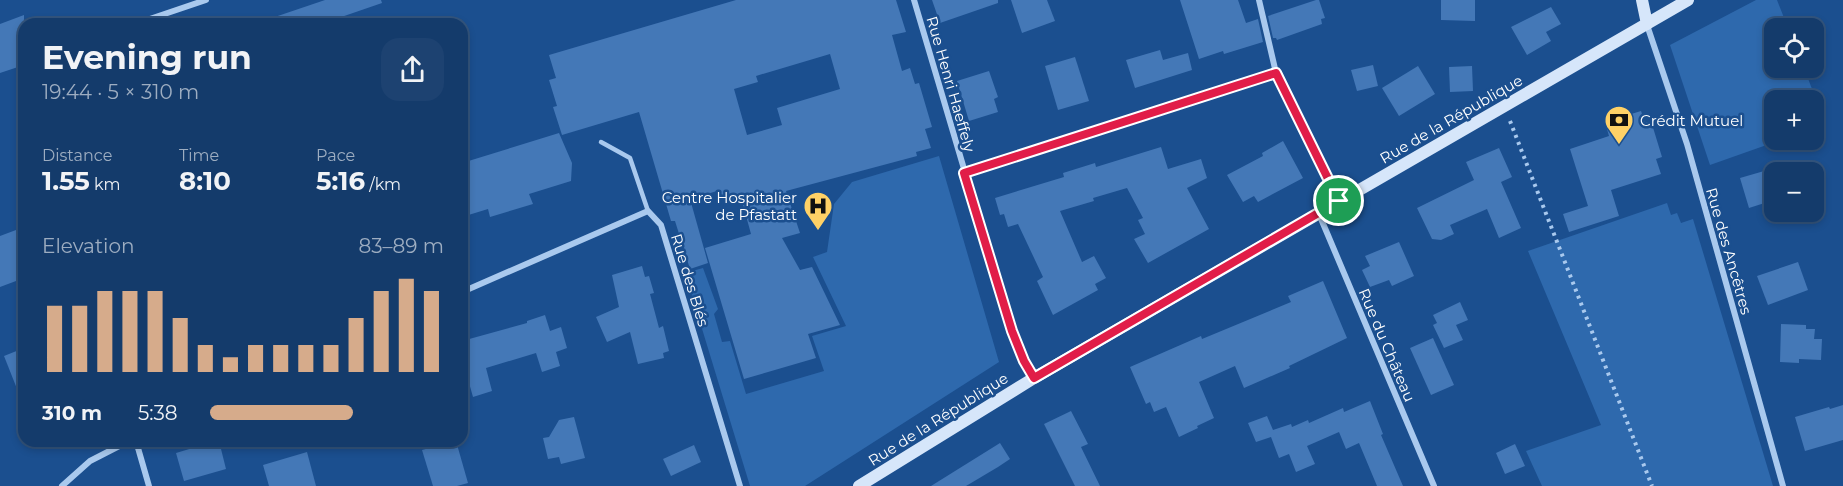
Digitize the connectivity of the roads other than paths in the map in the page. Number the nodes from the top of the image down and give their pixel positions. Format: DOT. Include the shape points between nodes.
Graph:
graph roads {
  1 [pos="206,0"];
  2 [pos="914,0"];
  3 [pos="1259,0"];
  4 [pos="1642,0"];
  5 [pos="1688,0"];
  6 [pos="153,18"];
  7 [pos="1647,24"];
  8 [pos="1276,73"];
  9 [pos="601,142"];
  10 [pos="964,173"];
  11 [pos="1339,201"];
  12 [pos="648,211"];
  13 [pos="1319,214"];
  14 [pos="468,289"];
  15 [pos="1034,378"];
  16 [pos="117,447"];
  17 [pos="138,447"];
  18 [pos="62,486"];
  19 [pos="149,486"];
  20 [pos="740,486"];
  21 [pos="858,486"];
  22 [pos="1434,486"];
  23 [pos="1783,486"];
  1 -- 6 [label="street"];
  2 -- 10 [label="street, Rue Henri Haeffely"];
  3 -- 8 [label="street"];
  4 -- 7 [label="main road"];
  5 -- 7 [label="main road, Rue de la République"];
  7 -- 11 [label="main road, Rue de la République"];
  7 -- 23 [label="street, Rue des Ancêtres" via="1687,144"];
  8 -- 10 [label="street"];
  8 -- 11 [label="street"];
  9 -- 12 [label="lane" via="630,158"];
  10 -- 15 [label="street, Rue Henri Haeffely" via="1012,331"];
  11 -- 13 [label="main road, Rue de la République"];
  12 -- 14 [label="street"];
  12 -- 20 [label="street, Rue des Blés" via="661,225"];
  13 -- 15 [label="main road, Rue de la République"];
  13 -- 22 [label="street, Rue du Château"];
  15 -- 21 [label="main road, Rue de la République"];
  16 -- 18 [label="street" via="90,461"];
  17 -- 19 [label="street"];
}
